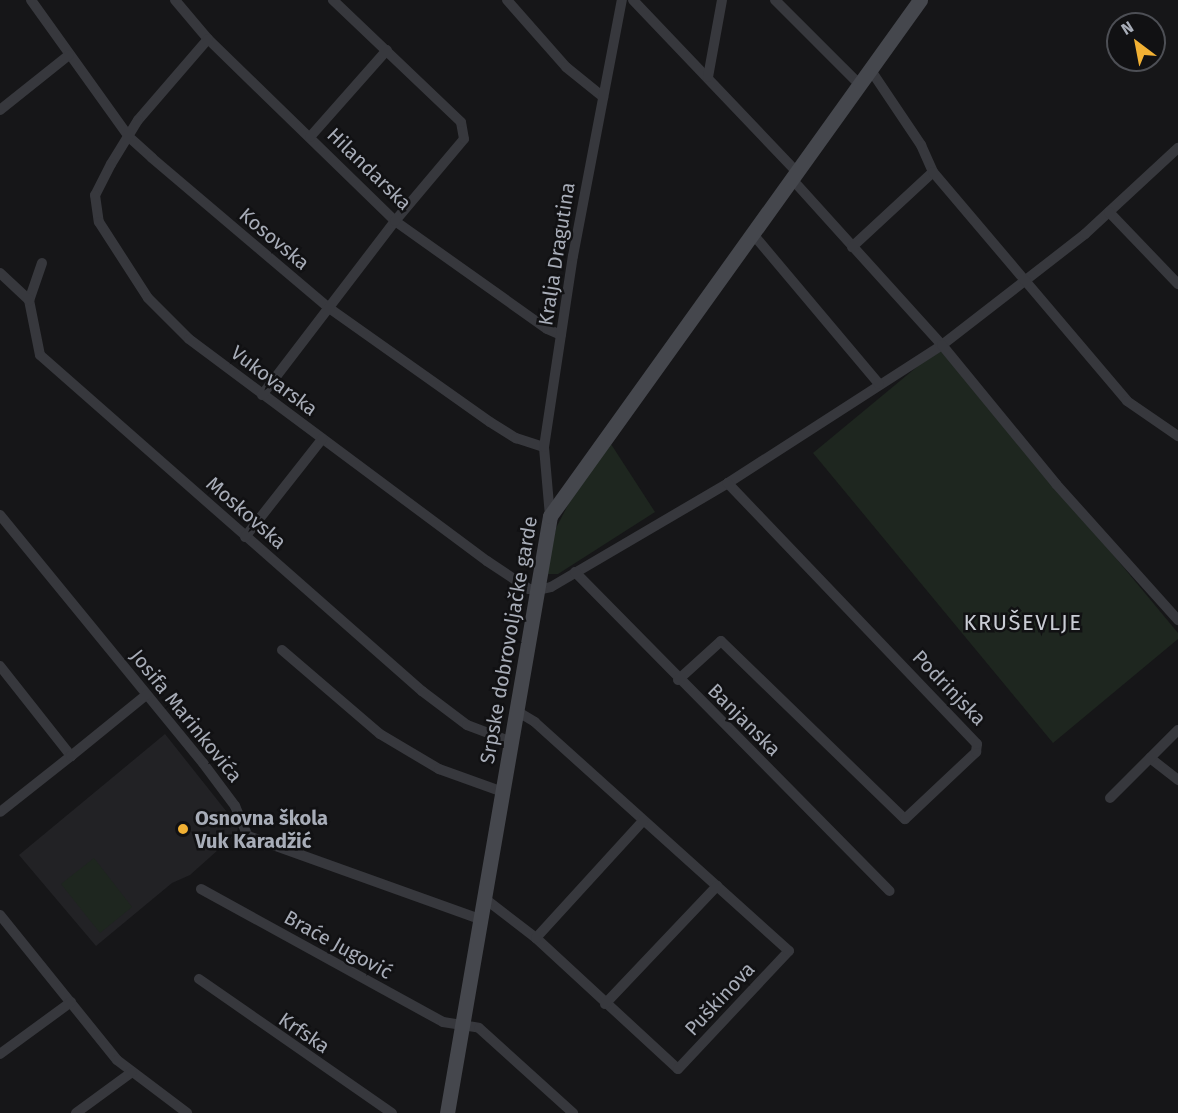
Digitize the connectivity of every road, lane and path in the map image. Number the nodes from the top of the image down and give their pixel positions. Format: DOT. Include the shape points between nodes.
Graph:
graph roads {
  1 [pos="31,0"];
  2 [pos="175,0"];
  3 [pos="333,0"];
  4 [pos="507,0"];
  5 [pos="622,0"];
  6 [pos="633,0"];
  7 [pos="722,0"];
  8 [pos="774,0"];
  9 [pos="920,0"];
  10 [pos="208,39"];
  11 [pos="387,50"];
  12 [pos="69,55"];
  13 [pos="870,69"];
  14 [pos="708,77"];
  15 [pos="859,84"];
  16 [pos="603,97"];
  17 [pos="0,110"];
  18 [pos="129,137"];
  19 [pos="310,137"];
  20 [pos="1178,148"];
  21 [pos="933,172"];
  22 [pos="794,175"];
  23 [pos="1109,212"];
  24 [pos="395,221"];
  25 [pos="752,233"];
  26 [pos="852,247"];
  27 [pos="42,263"];
  28 [pos="0,273"];
  29 [pos="1025,282"];
  30 [pos="1178,284"];
  31 [pos="29,300"];
  32 [pos="328,308"];
  33 [pos="561,335"];
  34 [pos="942,345"];
  35 [pos="879,384"];
  36 [pos="262,395"];
  37 [pos="1178,436"];
  38 [pos="322,439"];
  39 [pos="544,447"];
  40 [pos="728,483"];
  41 [pos="0,515"];
  42 [pos="550,516"];
  43 [pos="245,537"];
  44 [pos="575,572"];
  45 [pos="537,590"];
  46 [pos="1178,620"];
  47 [pos="282,650"];
  48 [pos="0,666"];
  49 [pos="678,680"];
  50 [pos="146,695"];
  51 [pos="517,711"];
  52 [pos="1178,730"];
  53 [pos="512,742"];
  54 [pos="71,756"];
  55 [pos="1150,758"];
  56 [pos="1178,780"];
  57 [pos="503,792"];
  58 [pos="1110,798"];
  59 [pos="0,812"];
  60 [pos="643,821"];
  61 [pos="717,886"];
  62 [pos="201,889"];
  63 [pos="890,891"];
  64 [pos="484,898"];
  65 [pos="1,918"];
  66 [pos="480,919"];
  67 [pos="536,938"];
  68 [pos="199,979"];
  69 [pos="71,1002"];
  70 [pos="605,1004"];
  71 [pos="462,1024"];
  72 [pos="0,1054"];
  73 [pos="132,1072"];
  74 [pos="76,1113"];
  75 [pos="187,1113"];
  76 [pos="392,1113"];
  77 [pos="447,1113"];
  78 [pos="573,1113"];
  1 -- 12 [label="street, Kosovska"];
  2 -- 10 [label="street, Hilandarska"];
  3 -- 11 [label="street"];
  4 -- 16 [label="street" via="566,67"];
  5 -- 16 [label="street, Kralja Dragutina"];
  6 -- 14 [label="street"];
  7 -- 14 [label="street"];
  8 -- 15 [label="street"];
  9 -- 13 [label="main road, Srpske dobrovoljačke garde"];
  10 -- 18 [label="street, Vukovarska"];
  10 -- 19 [label="street, Hilandarska"];
  11 -- 19 [label="street"];
  11 -- 24 [label="street" via="464,129 464,139"];
  12 -- 17 [label="street"];
  12 -- 18 [label="street, Kosovska"];
  13 -- 15 [label="main road, Srpske dobrovoljačke garde"];
  13 -- 21 [label="street" via="921,145"];
  14 -- 22 [label="street"];
  15 -- 22 [label="main road, Srpske dobrovoljačke garde"];
  16 -- 33 [label="street, Kralja Dragutina"];
  18 -- 32 [label="street, Kosovska"];
  18 -- 36 [label="street, Vukovarska" via="95,195 99,222 148,298 189,339"];
  19 -- 24 [label="street, Hilandarska"];
  20 -- 23 [label="street"];
  21 -- 26 [label="street"];
  21 -- 29 [label="street"];
  22 -- 25 [label="main road, Srpske dobrovoljačke garde"];
  22 -- 26 [label="street"];
  23 -- 29 [label="street"];
  23 -- 30 [label="street"];
  24 -- 32 [label="street"];
  24 -- 33 [label="street, Hilandarska"];
  25 -- 35 [label="street"];
  25 -- 42 [label="main road, Srpske dobrovoljačke garde"];
  26 -- 34 [label="street"];
  27 -- 31 [label="street"];
  28 -- 31 [label="street"];
  29 -- 34 [label="street"];
  29 -- 37 [label="street" via="1127,401"];
  31 -- 43 [label="street, Moskovska" via="40,355"];
  32 -- 36 [label="street"];
  32 -- 39 [label="street, Kosovska" via="490,422 516,438"];
  33 -- 39 [label="street, Kralja Dragutina"];
  34 -- 35 [label="street"];
  34 -- 46 [label="street" via="1092,526"];
  35 -- 40 [label="street"];
  36 -- 38 [label="street, Vukovarska"];
  38 -- 43 [label="street"];
  38 -- 45 [label="street, Vukovarska" via="488,561 529,589"];
  39 -- 42 [label="street, Kralja Dragutina"];
  40 -- 44 [label="street"];
  40 -- 49 [label="street, Podrinjska" via="977,744 976,752 905,819 721,641"];
  41 -- 50 [label="street, Josifa Marinkovića"];
  42 -- 45 [label="main road, Srpske dobrovoljačke garde"];
  43 -- 53 [label="street, Moskovska" via="455,717 482,733"];
  44 -- 45 [label="street" via="551,587"];
  44 -- 49 [label="street, Banjanska"];
  45 -- 51 [label="main road, Srpske dobrovoljačke garde"];
  47 -- 57 [label="street" via="380,734 439,769"];
  48 -- 54 [label="street"];
  49 -- 63 [label="street, Banjanska"];
  50 -- 54 [label="street"];
  50 -- 66 [label="street, Josifa Marinkovića" via="235,806 253,840 320,859"];
  51 -- 53 [label="main road, Srpske dobrovoljačke garde"];
  51 -- 60 [label="street, Puškinova" via="535,722"];
  52 -- 55 [label="street"];
  53 -- 57 [label="main road, Srpske dobrovoljačke garde"];
  54 -- 59 [label="street"];
  55 -- 56 [label="street"];
  55 -- 58 [label="street"];
  57 -- 64 [label="main road, Srpske dobrovoljačke garde"];
  60 -- 61 [label="street, Puškinova"];
  60 -- 67 [label="street"];
  61 -- 70 [label="street"];
  61 -- 70 [label="street, Puškinova" via="789,951 678,1069"];
  62 -- 71 [label="street, Braće Jugović" via="407,1004 443,1022"];
  64 -- 66 [label="main road, Srpske dobrovoljačke garde"];
  64 -- 67 [label="street, Puškinova"];
  65 -- 69 [label="street"];
  66 -- 71 [label="main road, Srpske dobrovoljačke garde"];
  67 -- 70 [label="street, Puškinova"];
  68 -- 76 [label="street, Krfska"];
  69 -- 72 [label="street"];
  69 -- 73 [label="street" via="117,1060"];
  71 -- 77 [label="main road, Srpske dobrovoljačke garde"];
  71 -- 78 [label="street, Braće Jugović" via="479,1028"];
  73 -- 74 [label="street"];
  73 -- 75 [label="street"];
}
